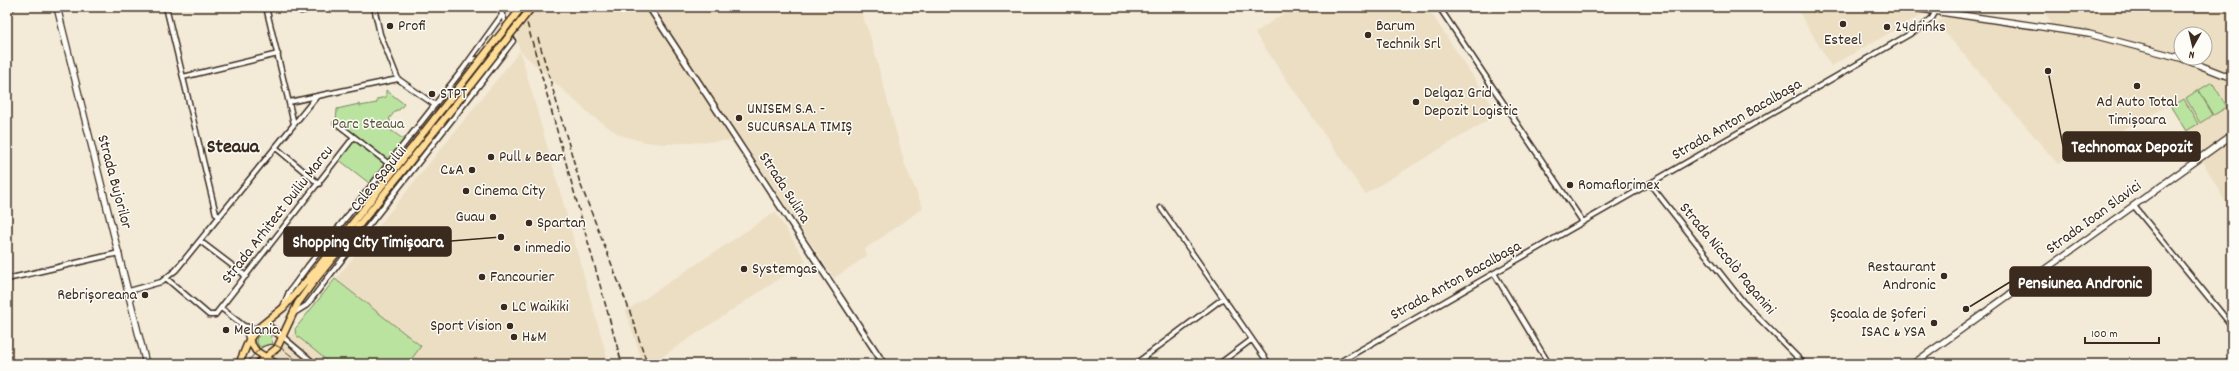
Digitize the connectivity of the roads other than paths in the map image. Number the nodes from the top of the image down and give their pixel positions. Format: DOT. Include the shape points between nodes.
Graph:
graph roads {
  1 [pos="13,7"];
  2 [pos="57,7"];
  3 [pos="166,7"];
  4 [pos="266,7"];
  5 [pos="319,7"];
  6 [pos="374,7"];
  7 [pos="499,7"];
  8 [pos="522,7"];
  9 [pos="532,7"];
  10 [pos="649,7"];
  11 [pos="1439,7"];
  12 [pos="1907,7"];
  13 [pos="7,8"];
  14 [pos="301,11"];
  15 [pos="1936,11"];
  16 [pos="502,15"];
  17 [pos="278,54"];
  18 [pos="2173,56"];
  19 [pos="469,61"];
  20 [pos="2201,66"];
  21 [pos="486,75"];
  22 [pos="183,77"];
  23 [pos="2231,78"];
  24 [pos="398,79"];
  25 [pos="317,96"];
  26 [pos="289,102"];
  27 [pos="435,105"];
  28 [pos="336,123"];
  29 [pos="294,124"];
  30 [pos="2232,135"];
  31 [pos="354,138"];
  32 [pos="275,147"];
  33 [pos="389,164"];
  34 [pos="318,184"];
  35 [pos="1650,184"];
  36 [pos="2134,206"];
  37 [pos="1161,208"];
  38 [pos="219,216"];
  39 [pos="1583,222"];
  40 [pos="200,242"];
  41 [pos="119,253"];
  42 [pos="1494,273"];
  43 [pos="246,276"];
  44 [pos="7,279"];
  45 [pos="167,279"];
  46 [pos="129,291"];
  47 [pos="1222,298"];
  48 [pos="221,308"];
  49 [pos="283,308"];
  50 [pos="294,314"];
  51 [pos="265,324"];
  52 [pos="244,326"];
  53 [pos="2232,326"];
  54 [pos="257,330"];
  55 [pos="283,337"];
  56 [pos="249,340"];
  57 [pos="1252,340"];
  58 [pos="267,358"];
  59 [pos="2232,359"];
  60 [pos="239,363"];
  61 [pos="146,364"];
  62 [pos="257,364"];
  63 [pos="262,364"];
  64 [pos="279,364"];
  65 [pos="315,364"];
  66 [pos="884,364"];
  67 [pos="1135,364"];
  68 [pos="1219,364"];
  69 [pos="1269,364"];
  70 [pos="1336,364"];
  71 [pos="1549,364"];
  72 [pos="1804,364"];
  73 [pos="1913,364"];
  74 [pos="2225,364"];
  1 -- 13 [label="street"];
  2 -- 41 [label="main road, Strada Bujorilor"];
  3 -- 22 [label="street"];
  4 -- 17 [label="street"];
  5 -- 14 [label="street"];
  6 -- 24 [label="street" via="380,34"];
  7 -- 16 [label="street"];
  8 -- 49 [label="main road, Calea Șagului, bridge" via="315,271"];
  9 -- 50 [label="main road, Calea Șagului, bridge" via="311,285"];
  10 -- 66 [label="street, Strada Sulina"];
  11 -- 39 [label="street"];
  12 -- 15 [label="main road"];
  15 -- 18 [label="main road" via="2095,36"];
  15 -- 35 [label="street, Strada Anton Bacalbașa" via="1922,27"];
  16 -- 19 [label="street, Calea Șagului"];
  16 -- 21 [label="street, Calea Șagului" via="513,41"];
  17 -- 22 [label="street"];
  17 -- 26 [label="street"];
  19 -- 21 [label="street" via="479,58 485,61 489,69"];
  19 -- 27 [label="street, Calea Șagului"];
  20 -- 23 [label="main road"];
  21 -- 50 [label="street, Calea Șagului" via="445,131 307,304"];
  22 -- 38 [label="street" via="216,214"];
  24 -- 25 [label="street"];
  24 -- 27 [label="street"];
  25 -- 26 [label="street"];
  25 -- 29 [label="street"];
  26 -- 29 [label="street"];
  27 -- 33 [label="street, Calea Șagului"];
  28 -- 31 [label="street, Strada Arhitect Duiliu Marcu"];
  29 -- 32 [label="street"];
  30 -- 36 [label="main road, Strada Ioan Slavici"];
  31 -- 33 [label="street, Strada Arhitect Duiliu Marcu"];
  31 -- 34 [label="street, Strada Arhitect Duiliu Marcu"];
  32 -- 34 [label="street"];
  32 -- 38 [label="street"];
  33 -- 49 [label="street, Calea Șagului" via="289,292 284,299"];
  34 -- 43 [label="street, Strada Arhitect Duiliu Marcu"];
  35 -- 39 [label="street, Strada Anton Bacalbașa"];
  35 -- 72 [label="street, Strada Niccolò Paganini" via="1743,302"];
  36 -- 53 [label="street"];
  36 -- 73 [label="main road, Strada Ioan Slavici"];
  37 -- 47 [label="street"];
  38 -- 40 [label="street"];
  39 -- 42 [label="street, Strada Anton Bacalbașa"];
  40 -- 43 [label="street"];
  40 -- 45 [label="street"];
  41 -- 44 [label="street"];
  41 -- 46 [label="main road, Strada Bujorilor"];
  42 -- 70 [label="street, Strada Anton Bacalbașa"];
  42 -- 71 [label="street"];
  43 -- 48 [label="street, Strada Arhitect Duiliu Marcu"];
  45 -- 46 [label="street"];
  45 -- 48 [label="street, Strada Arhitect Duiliu Marcu" via="209,315 216,315"];
  46 -- 61 [label="main road, Strada Bujorilor"];
  47 -- 57 [label="street"];
  47 -- 67 [label="street"];
  48 -- 52 [label="street, Strada Arhitect Duiliu Marcu"];
  49 -- 51 [label="main road, Calea Șagului"];
  50 -- 55 [label="main road, Calea Șagului"];
  51 -- 54 [label="main road, Calea Șagului"];
  51 -- 55 [label="main road"];
  52 -- 54 [label="street, Strada Arhitect Duiliu Marcu"];
  52 -- 56 [label="street"];
  54 -- 56 [label="main road, Calea Șagului"];
  55 -- 58 [label="main road, Calea Șagului" via="275,351"];
  55 -- 65 [label="street"];
  56 -- 58 [label="main road" via="256,351"];
  56 -- 60 [label="main road, Calea Șagului"];
  57 -- 68 [label="street"];
  57 -- 69 [label="street"];
  58 -- 62 [label="main road, Calea Șagului"];
  58 -- 63 [label="street, Calea Șagului"];
  58 -- 64 [label="street"];
  59 -- 74 [label="street"];
}
